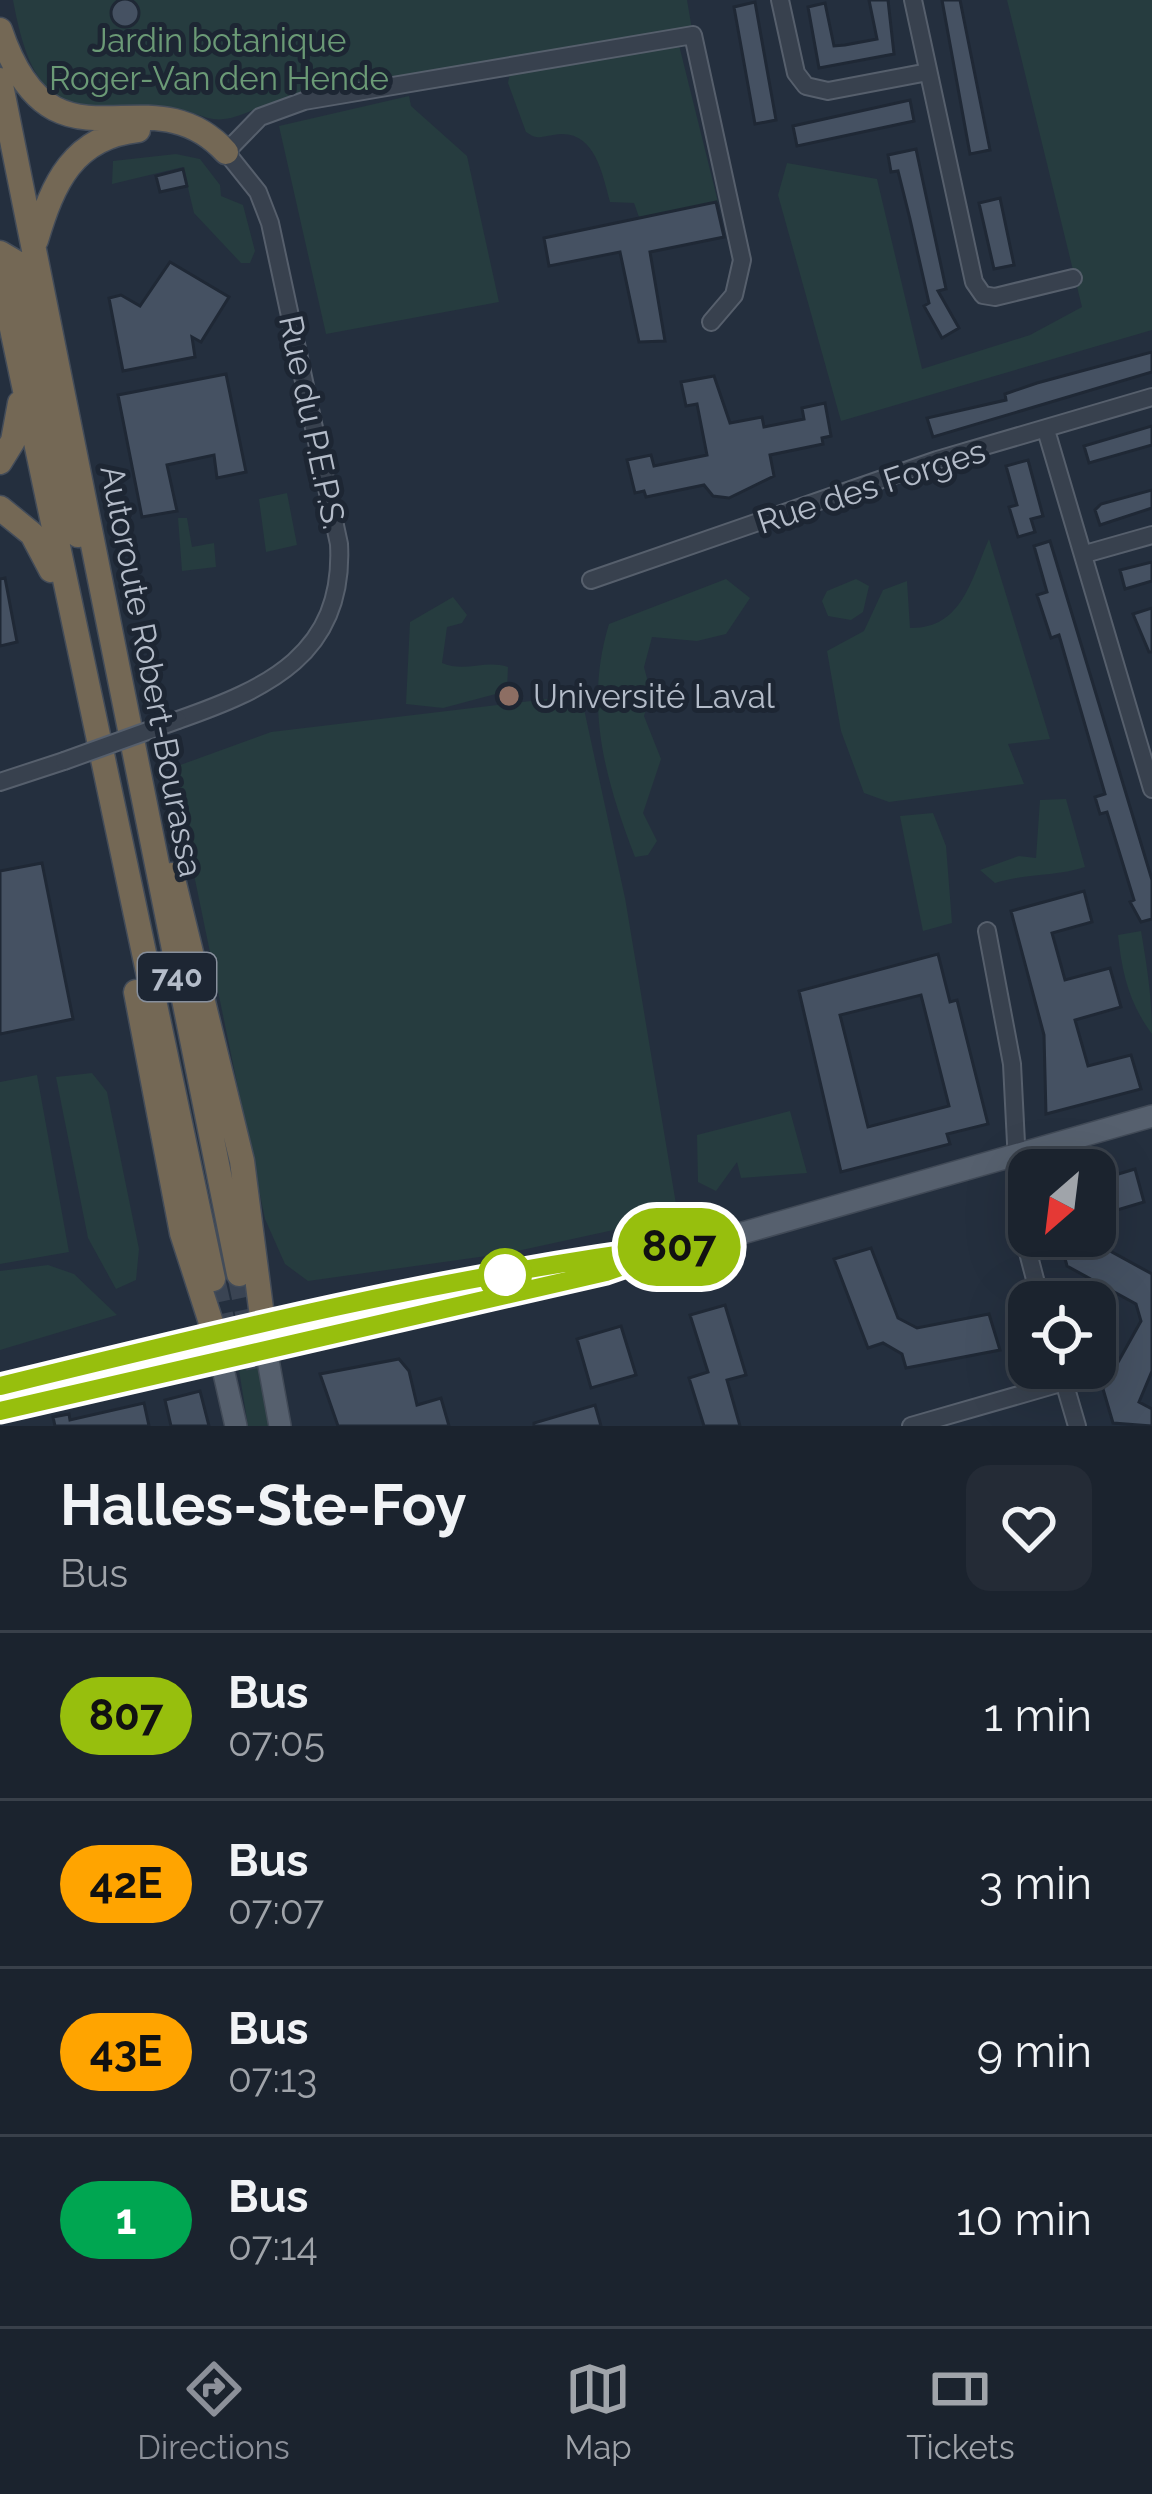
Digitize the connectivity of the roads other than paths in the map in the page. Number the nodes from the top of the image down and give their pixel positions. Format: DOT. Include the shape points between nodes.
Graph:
graph roads {
  1 [pos="780,0"];
  2 [pos="913,0"];
  3 [pos="0,30"];
  4 [pos="928,72"];
  5 [pos="0,80"];
  6 [pos="226,152"];
  7 [pos="34,248"];
  8 [pos="0,253"];
  9 [pos="0,272"];
  10 [pos="1073,278"];
  11 [pos="711,322"];
  12 [pos="22,382"];
  13 [pos="1152,397"];
  14 [pos="1046,430"];
  15 [pos="0,462"];
  16 [pos="0,508"];
  17 [pos="1152,535"];
  18 [pos="1084,554"];
  19 [pos="591,580"];
  20 [pos="73,633"];
  21 [pos="119,679"];
  22 [pos="0,782"];
  23 [pos="1152,789"];
  24 [pos="108,793"];
  25 [pos="986,931"];
  26 [pos="1152,1116"];
  27 [pos="1018,1149"];
  28 [pos="1041,1149"];
  29 [pos="1008,1159"];
  30 [pos="681,1246"];
  31 [pos="239,1274"];
  32 [pos="213,1279"];
  33 [pos="263,1324"];
  34 [pos="218,1346"];
  35 [pos="265,1351"];
  36 [pos="0,1385"];
  37 [pos="1020,1389"];
  38 [pos="1066,1389"];
  39 [pos="0,1411"];
  40 [pos="236,1426"];
  41 [pos="280,1426"];
  42 [pos="910,1426"];
  43 [pos="1077,1426"];
  1 -- 4 [label="street" via="806,86 828,92"];
  2 -- 4 [label="street"];
  3 -- 6 [label="highway" via="19,76 53,110 89,121 190,124"];
  4 -- 10 [label="street" via="974,283 994,297"];
  5 -- 7 [label="highway, Autoroute Robert-Bourassa / 740"];
  6 -- 7 [label="highway" via="146,129 89,145 56,182"];
  6 -- 11 [label="street" via="260,117 304,101 693,35 742,260 734,295"];
  6 -- 22 [label="street, Rue du P.E.P.S., bridge" via="258,191 270,223 340,562 321,628 260,689"];
  7 -- 21 [label="highway, Autoroute Robert-Bourassa / 740"];
  8 -- 21 [label="highway" via="17,262 58,465"];
  9 -- 12 [label="highway, Autoroute Robert-Bourassa / 740"];
  12 -- 15 [label="highway" via="15,436"];
  12 -- 20 [label="highway, Autoroute Robert-Bourassa / 740"];
  13 -- 14 [label="street, Rue des Forges"];
  14 -- 18 [label="street"];
  14 -- 19 [label="street, Rue des Forges"];
  16 -- 20 [label="highway" via="36,540"];
  17 -- 18 [label="street"];
  18 -- 23 [label="street"];
  20 -- 24 [label="highway, Autoroute Robert-Bourassa / 740"];
  21 -- 31 [label="highway, Autoroute Robert-Bourassa / 740"];
  21 -- 33 [label="highway" via="211,1016 242,1161"];
  24 -- 32 [label="highway, Autoroute Robert-Bourassa / 740"];
  24 -- 34 [label="highway" via="145,1049 182,1233"];
  25 -- 27 [label="street" via="1012,1064"];
  26 -- 28 [label="main road"];
  29 -- 30 [label="main road"];
  30 -- 33 [label="main road"];
  30 -- 35 [label="main road" via="606,1272"];
  33 -- 34 [label="main road"];
  33 -- 35 [label="main road"];
  34 -- 35 [label="main road"];
  34 -- 36 [label="main road"];
  34 -- 39 [label="main road"];
  34 -- 40 [label="main road"];
  35 -- 41 [label="main road"];
  37 -- 42 [label="street"];
  38 -- 43 [label="street"];
}
